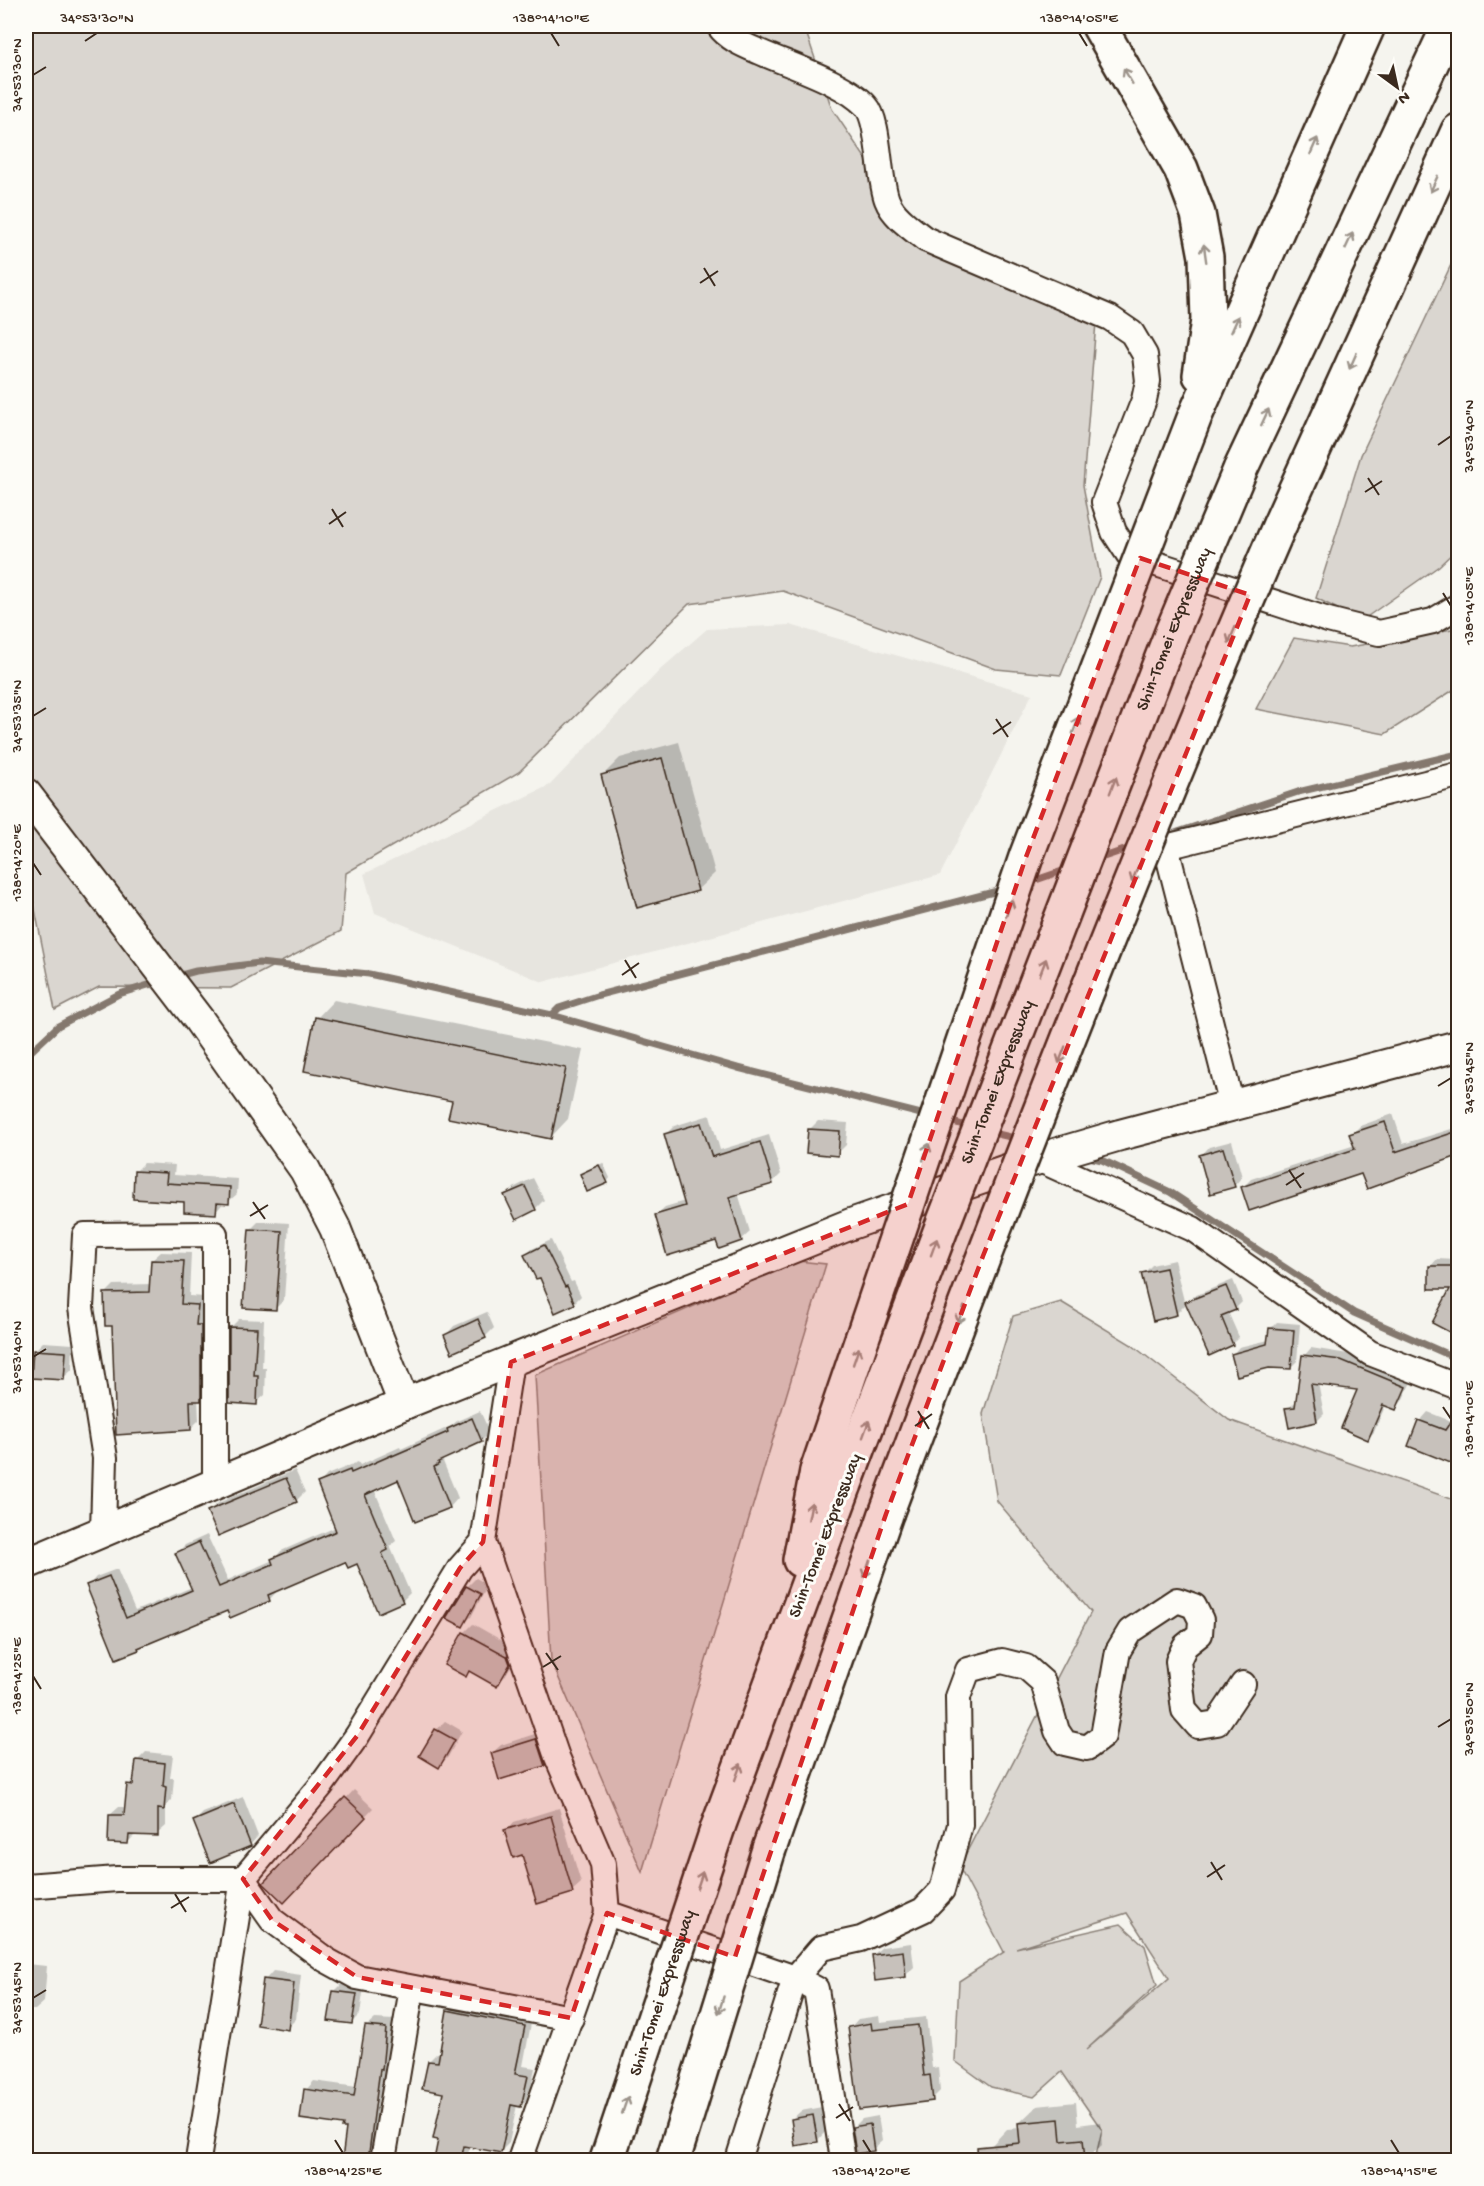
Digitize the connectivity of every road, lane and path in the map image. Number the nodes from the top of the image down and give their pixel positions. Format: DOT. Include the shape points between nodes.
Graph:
graph roads {
  1 [pos="718,26"];
  2 [pos="1099,26"];
  3 [pos="1368,26"];
  4 [pos="1449,26"];
  5 [pos="1458,131"];
  6 [pos="1195,416"];
  7 [pos="1458,606"];
  8 [pos="1458,775"];
  9 [pos="26,794"];
  10 [pos="1458,1046"];
  11 [pos="1232,1106"];
  12 [pos="1038,1159"];
  13 [pos="511,1362"];
  14 [pos="1458,1387"];
  15 [pos="404,1404"];
  16 [pos="831,1478"];
  17 [pos="214,1484"];
  18 [pos="104,1531"];
  19 [pos="483,1542"];
  20 [pos="26,1564"];
  21 [pos="1243,1684"];
  22 [pos="243,1879"];
  23 [pos="26,1886"];
  24 [pos="607,1913"];
  25 [pos="795,1978"];
  26 [pos="412,1988"];
  27 [pos="571,2018"];
  28 [pos="198,2160"];
  29 [pos="383,2160"];
  30 [pos="520,2160"];
  31 [pos="607,2160"];
  32 [pos="673,2160"];
  33 [pos="738,2160"];
  34 [pos="843,2160"];
  1 -- 7 [label="street" via="745,46 848,91 868,107 887,201 900,219 925,239 1110,318 1132,333 1146,355 1148,381 1104,502 1114,532 1129,555 1379,633 1433,621"];
  6 -- 2 [label="highway, one-way" via="1208,320 1206,257 1198,214 1181,169"];
  6 -- 3 [label="highway, one-way"];
  16 -- 4 [label="highway, Shin-Tomei Expressway, one-way, bridge" via="940,1229 1172,632 1240,470"];
  5 -- 32 [label="highway, one-way, bridge" via="1206,696 983,1256 886,1514 769,1849"];
  16 -- 6 [label="highway, one-way, bridge" via="1026,857"];
  8 -- 11 [label="street" via="1166,847"];
  9 -- 15 [label="street" via="199,1020 305,1170 335,1228"];
  10 -- 11 [label="street"];
  11 -- 12 [label="street"];
  12 -- 13 [label="street" via="851,1224"];
  12 -- 14 [label="street" via="1193,1229 1370,1353"];
  13 -- 15 [label="street"];
  13 -- 19 [label="street"];
  15 -- 17 [label="street"];
  31 -- 16 [label="highway, Shin-Tomei Expressway, one-way, bridge" via="718,1827 782,1650"];
  17 -- 18 [label="street"];
  17 -- 18 [label="street" via="214,1234 85,1235 81,1308 105,1458"];
  18 -- 20 [label="street"];
  19 -- 22 [label="street" via="460,1568 357,1736 321,1786"];
  19 -- 24 [label="street" via="557,1756 603,1864"];
  21 -- 25 [label="street" via="1217,1723 1198,1726 1184,1710 1178,1661 1185,1646 1200,1634 1201,1620 1194,1606 1177,1600 1130,1631 1118,1651 1103,1736 1087,1748 1065,1743 1057,1731 1043,1682 1026,1667 1002,1661 968,1670 958,1697 960,1825 942,1890 923,1910 861,1940 821,1948"];
  22 -- 23 [label="street" via="117,1879"];
  22 -- 26 [label="street" via="272,1920 326,1960 357,1977"];
  22 -- 28 [label="street"];
  24 -- 25 [label="street"];
  24 -- 27 [label="street"];
  25 -- 33 [label="street"];
  25 -- 34 [label="street" via="816,1989"];
  26 -- 27 [label="street"];
  26 -- 29 [label="street"];
  27 -- 30 [label="street"];
}
